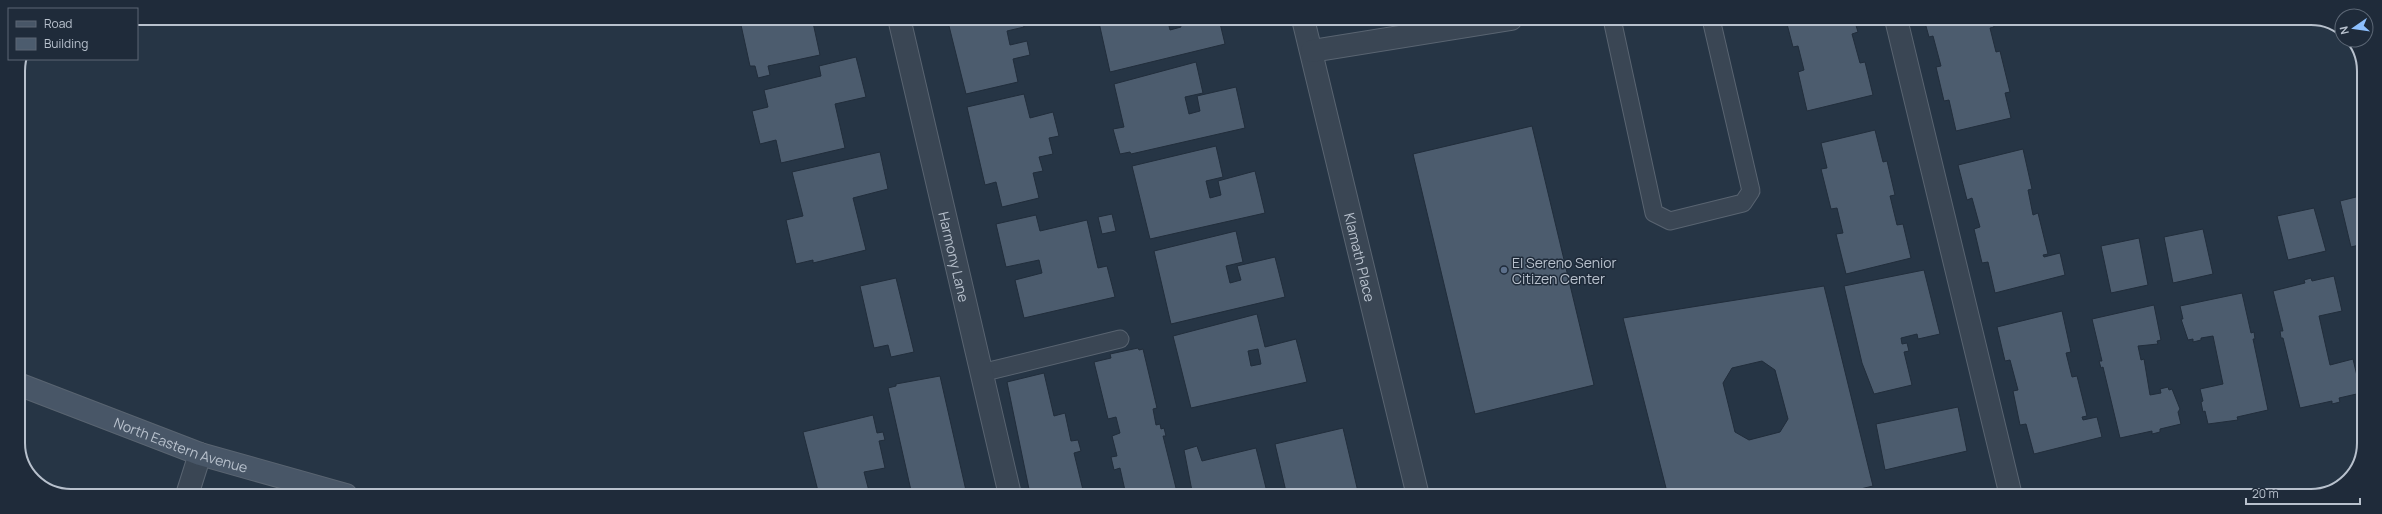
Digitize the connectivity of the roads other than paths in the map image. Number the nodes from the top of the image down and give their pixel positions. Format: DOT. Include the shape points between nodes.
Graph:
graph roads {
  1 [pos="901,25"];
  2 [pos="1305,25"];
  3 [pos="1474,25"];
  4 [pos="1613,25"];
  5 [pos="1712,25"];
  6 [pos="1897,25"];
  7 [pos="1312,51"];
  8 [pos="1120,339"];
  9 [pos="981,373"];
  10 [pos="25,387"];
  11 [pos="200,454"];
  12 [pos="189,489"];
  13 [pos="325,489"];
  14 [pos="1009,489"];
  15 [pos="1416,489"];
  16 [pos="2009,489"];
  1 -- 9 [label="street, Harmony Lane"];
  2 -- 7 [label="street, Klamath Place"];
  3 -- 7 [label="street"];
  4 -- 5 [label="lane" via="1654,212 1670,221 1743,203 1751,191"];
  6 -- 16 [label="street"];
  7 -- 15 [label="street, Klamath Place"];
  8 -- 9 [label="lane"];
  9 -- 14 [label="street, Harmony Lane"];
  10 -- 11 [label="main road, North Eastern Avenue"];
  11 -- 12 [label="street"];
  11 -- 13 [label="main road, North Eastern Avenue"];
}
